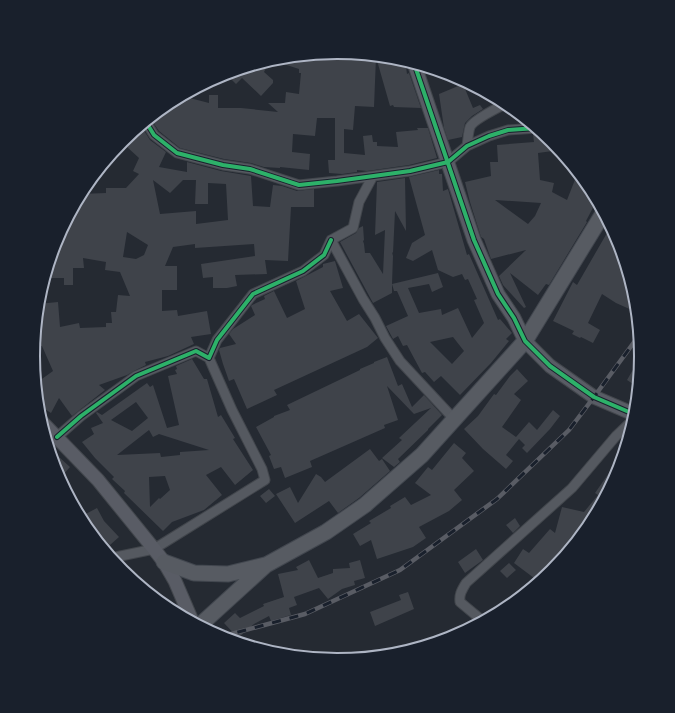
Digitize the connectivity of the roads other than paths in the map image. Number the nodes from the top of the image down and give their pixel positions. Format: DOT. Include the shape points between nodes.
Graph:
graph roads {
  1 [pos="416,70"];
  2 [pos="500,107"];
  3 [pos="149,126"];
  4 [pos="529,129"];
  5 [pos="468,146"];
  6 [pos="448,162"];
  7 [pos="373,176"];
  8 [pos="600,218"];
  9 [pos="331,240"];
  10 [pos="525,341"];
  11 [pos="209,358"];
  12 [pos="629,413"];
  13 [pos="454,419"];
  14 [pos="627,425"];
  15 [pos="49,429"];
  16 [pos="57,437"];
  17 [pos="154,549"];
  18 [pos="118,557"];
  19 [pos="164,562"];
  20 [pos="266,565"];
  21 [pos="189,614"];
  22 [pos="479,618"];
  23 [pos="204,622"];
  1 -- 6 [label="street"];
  2 -- 5 [label="street" via="473,124 470,128"];
  3 -- 7 [label="street" via="154,135 177,153 250,169 300,185"];
  4 -- 5 [label="street" via="508,130"];
  5 -- 6 [label="street"];
  6 -- 7 [label="street"];
  6 -- 10 [label="street" via="474,240 498,294"];
  7 -- 9 [label="street" via="359,202 353,228"];
  8 -- 10 [label="main road"];
  9 -- 11 [label="street" via="324,255 303,271 252,294 218,340"];
  9 -- 13 [label="street" via="400,361"];
  10 -- 12 [label="street" via="550,366 594,397"];
  10 -- 13 [label="main road"];
  11 -- 16 [label="street" via="196,351 136,376"];
  11 -- 17 [label="street" via="265,480"];
  13 -- 20 [label="main road" via="422,455 365,505 326,532"];
  14 -- 22 [label="street" via="572,488 466,583 461,592 460,602"];
  15 -- 16 [label="street"];
  16 -- 17 [label="street" via="98,480"];
  17 -- 18 [label="street"];
  17 -- 19 [label="street"];
  19 -- 20 [label="main road" via="194,573 228,574"];
  19 -- 21 [label="street"];
  20 -- 23 [label="main road"];
}
